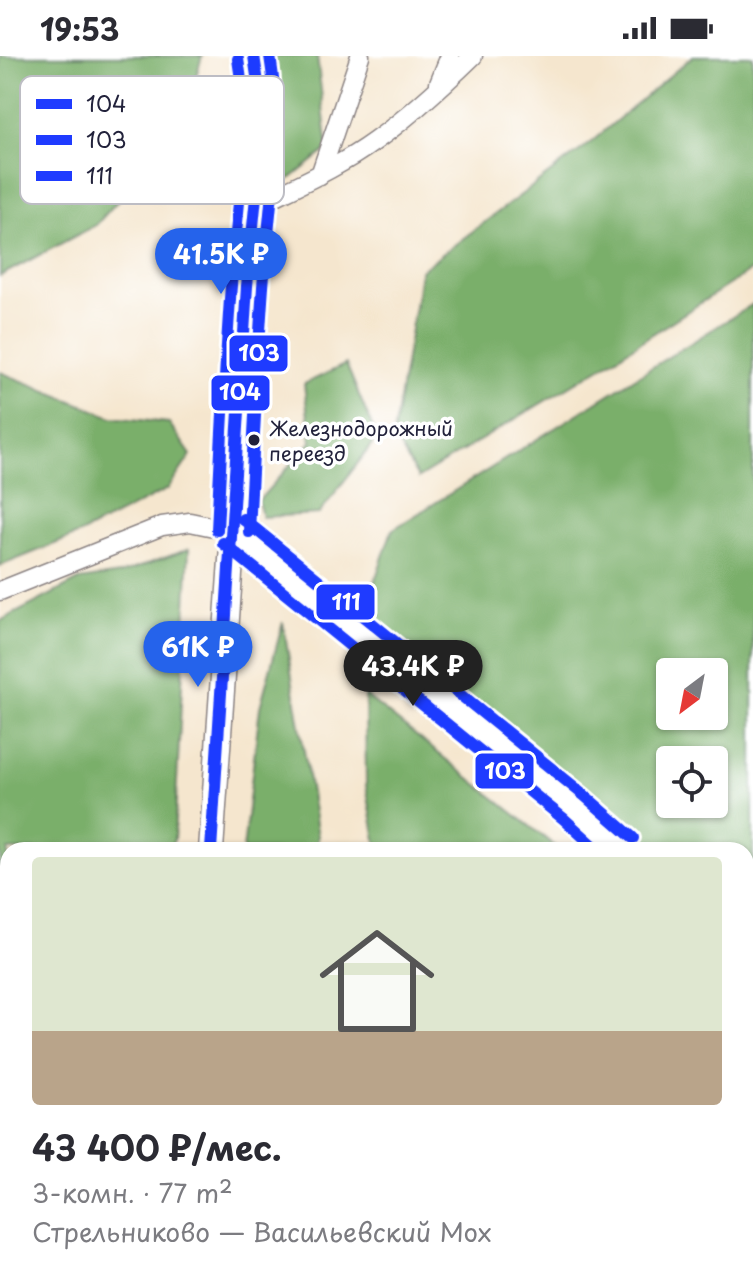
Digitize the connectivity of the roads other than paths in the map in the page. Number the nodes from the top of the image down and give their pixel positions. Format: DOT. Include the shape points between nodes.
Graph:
graph roads {
  1 [pos="254,56"];
  2 [pos="360,56"];
  3 [pos="450,56"];
  4 [pos="473,56"];
  5 [pos="258,76"];
  6 [pos="435,93"];
  7 [pos="320,175"];
  8 [pos="284,192"];
  9 [pos="259,204"];
  10 [pos="255,206"];
  11 [pos="233,531"];
  12 [pos="0,591"];
  13 [pos="212,842"];
  14 [pos="613,842"];
  1 -- 5 [label="main road"];
  2 -- 7 [label="street"];
  3 -- 6 [label="street"];
  4 -- 6 [label="street"];
  6 -- 7 [label="street" via="374,142"];
  7 -- 8 [label="street"];
  9 -- 10 [label="street"];
  10 -- 11 [label="main road"];
  11 -- 12 [label="street" via="190,522 162,526"];
  11 -- 13 [label="street"];
  11 -- 14 [label="main road"];
}
